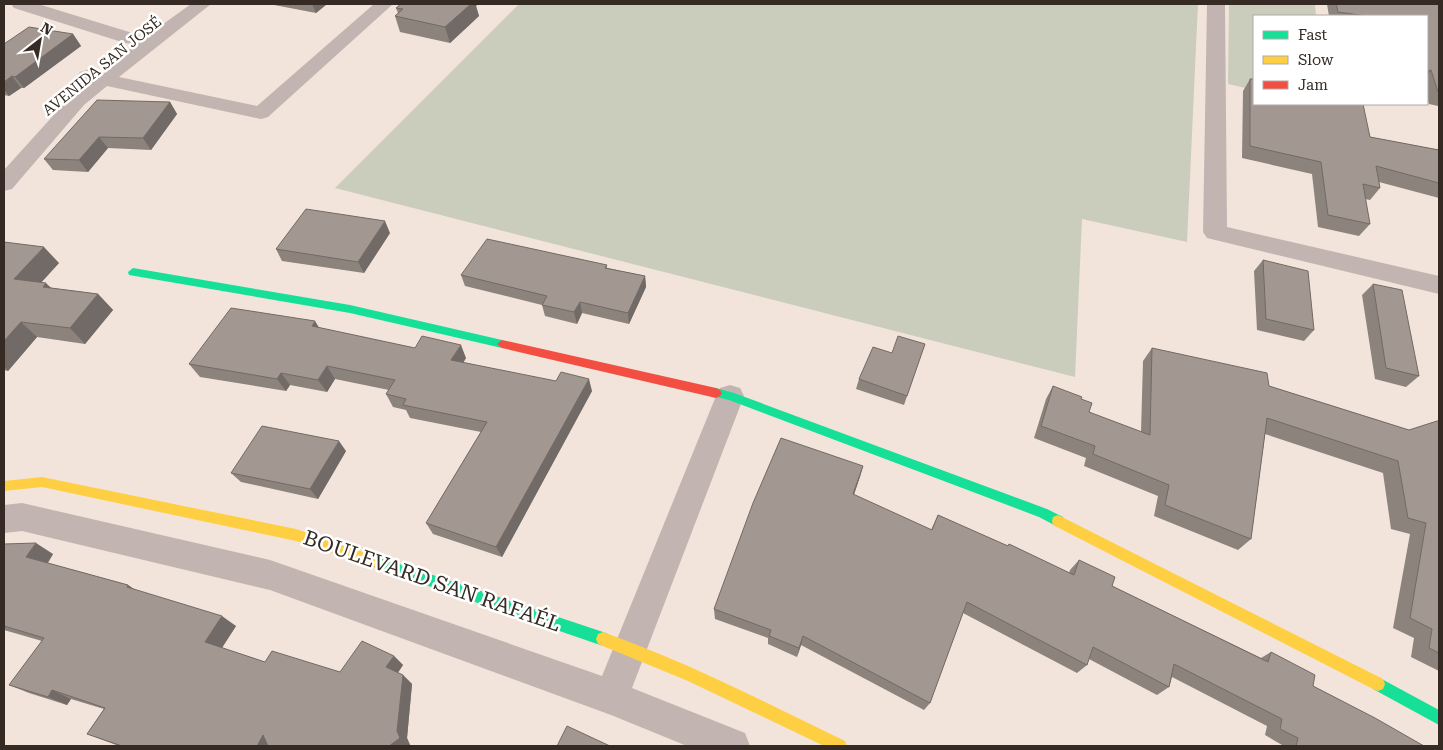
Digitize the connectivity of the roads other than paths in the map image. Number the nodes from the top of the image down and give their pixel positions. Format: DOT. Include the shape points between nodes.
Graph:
graph roads {
  1 [pos="20,4"];
  2 [pos="182,4"];
  3 [pos="202,4"];
  4 [pos="384,4"];
  5 [pos="1216,4"];
  6 [pos="132,39"];
  7 [pos="95,77"];
  8 [pos="30,127"];
  9 [pos="4,184"];
  10 [pos="133,272"];
  11 [pos="1439,284"];
  12 [pos="730,396"];
  13 [pos="4,486"];
  14 [pos="4,519"];
  15 [pos="629,648"];
  16 [pos="611,697"];
  17 [pos="1439,718"];
  18 [pos="732,746"];
  19 [pos="840,746"];
  1 -- 6 [label="street"];
  2 -- 6 [label="street, AVENIDA SAN JOSÉ"];
  3 -- 7 [label="street, AVENIDA SAN JOSÉ"];
  4 -- 7 [label="street" via="261,113"];
  5 -- 11 [label="street" via="1215,232"];
  6 -- 7 [label="street, AVENIDA SAN JOSÉ"];
  7 -- 8 [label="street, AVENIDA SAN JOSÉ" via="55,101"];
  7 -- 9 [label="street, AVENIDA SAN JOSÉ"];
  10 -- 12 [label="street" via="350,309"];
  12 -- 15 [label="street"];
  12 -- 17 [label="street" via="1043,513 1333,660"];
  13 -- 15 [label="street, BOULEVARD SAN RAFAÉL" via="42,482 296,535"];
  14 -- 16 [label="street" via="22,516 270,574"];
  15 -- 16 [label="street"];
  15 -- 19 [label="street, BOULEVARD SAN RAFAÉL"];
  16 -- 18 [label="street"];
}
